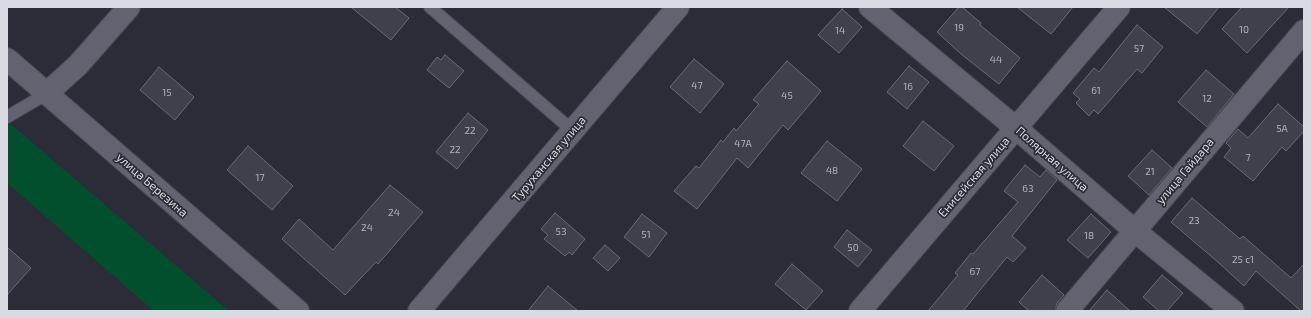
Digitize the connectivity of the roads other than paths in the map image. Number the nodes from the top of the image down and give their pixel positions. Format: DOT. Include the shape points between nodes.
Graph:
graph roads {
  1 [pos="129,7"];
  2 [pos="430,7"];
  3 [pos="678,7"];
  4 [pos="870,7"];
  5 [pos="1119,7"];
  6 [pos="1304,31"];
  7 [pos="7,59"];
  8 [pos="46,94"];
  9 [pos="7,118"];
  10 [pos="1016,128"];
  11 [pos="573,131"];
  12 [pos="1135,231"];
  13 [pos="298,311"];
  14 [pos="419,311"];
  15 [pos="860,311"];
  16 [pos="1067,311"];
  17 [pos="1233,311"];
  1 -- 8 [label="street" via="78,65"];
  2 -- 11 [label="lane"];
  3 -- 11 [label="street, Туруханская улица"];
  4 -- 10 [label="street, Полярная улица"];
  5 -- 10 [label="street, Енисейская улица"];
  6 -- 12 [label="street, улица Гайдара"];
  7 -- 8 [label="street, улица Березина"];
  8 -- 9 [label="lane"];
  8 -- 13 [label="street, улица Березина"];
  10 -- 12 [label="street, Полярная улица"];
  10 -- 15 [label="street, Енисейская улица"];
  11 -- 14 [label="street, Туруханская улица"];
  12 -- 16 [label="street, улица Гайдара"];
  12 -- 17 [label="street, Полярная улица"];
}
